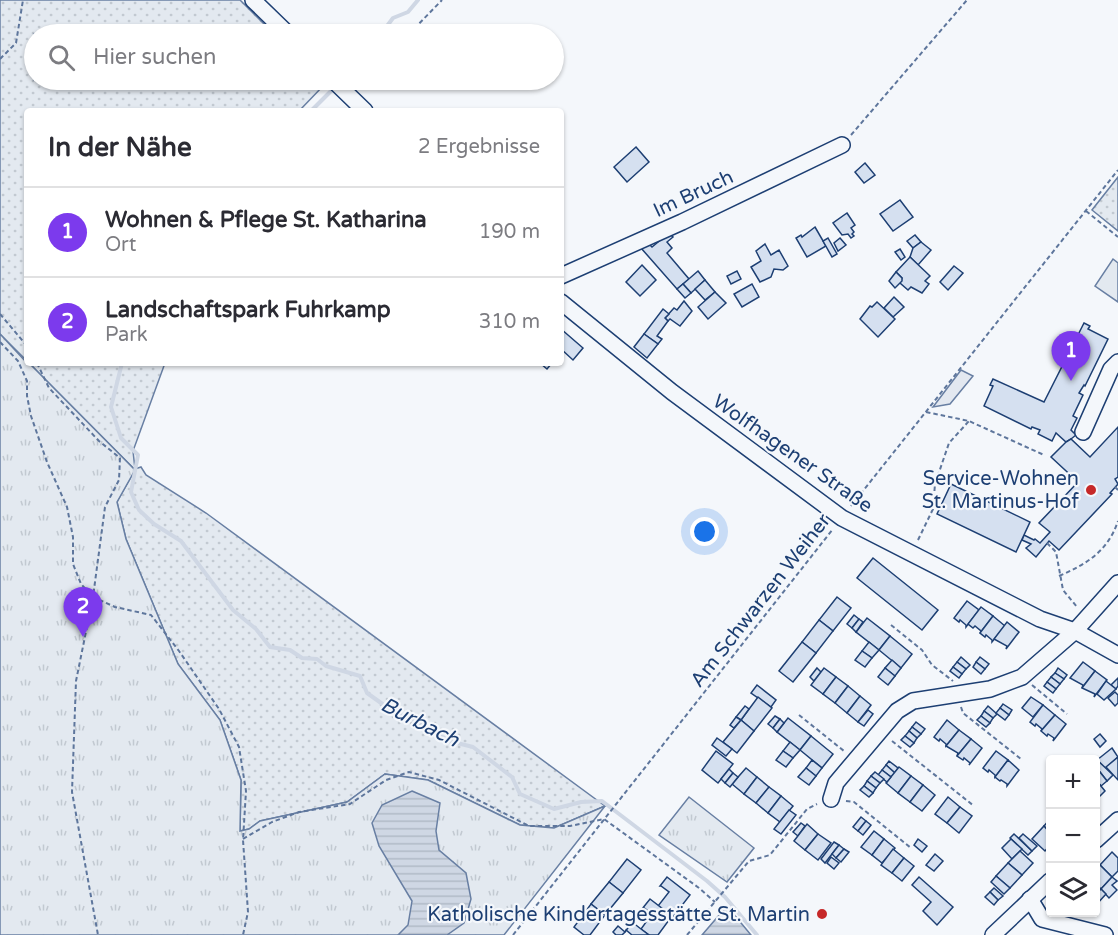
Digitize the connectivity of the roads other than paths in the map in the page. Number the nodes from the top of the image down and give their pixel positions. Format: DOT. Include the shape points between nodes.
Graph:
graph roads {
  1 [pos="253,0"];
  2 [pos="278,24"];
  3 [pos="343,90"];
  4 [pos="362,108"];
  5 [pos="842,146"];
  6 [pos="564,275"];
  7 [pos="564,304"];
  8 [pos="1118,362"];
  9 [pos="1083,432"];
  10 [pos="1118,583"];
  11 [pos="1075,631"];
  12 [pos="1118,655"];
  13 [pos="831,799"];
  14 [pos="1118,820"];
  15 [pos="1100,836"];
  16 [pos="1046,885"];
  17 [pos="1030,899"];
  18 [pos="993,935"];
  19 [pos="1105,935"];
  1 -- 2 [label="street"];
  3 -- 4 [label="street"];
  5 -- 6 [label="street, Im Bruch"];
  7 -- 11 [label="street, Wolfhagener Straße" via="672,392 842,518 1040,619"];
  8 -- 9 [label="street" via="1111,369"];
  10 -- 11 [label="street"];
  11 -- 12 [label="street, Wolfhagener Straße"];
  11 -- 13 [label="street" via="1022,677 990,689 913,701 897,711 836,783"];
  14 -- 15 [label="street"];
  16 -- 17 [label="street"];
  17 -- 18 [label="street"];
  17 -- 19 [label="street" via="1042,919"];
}
